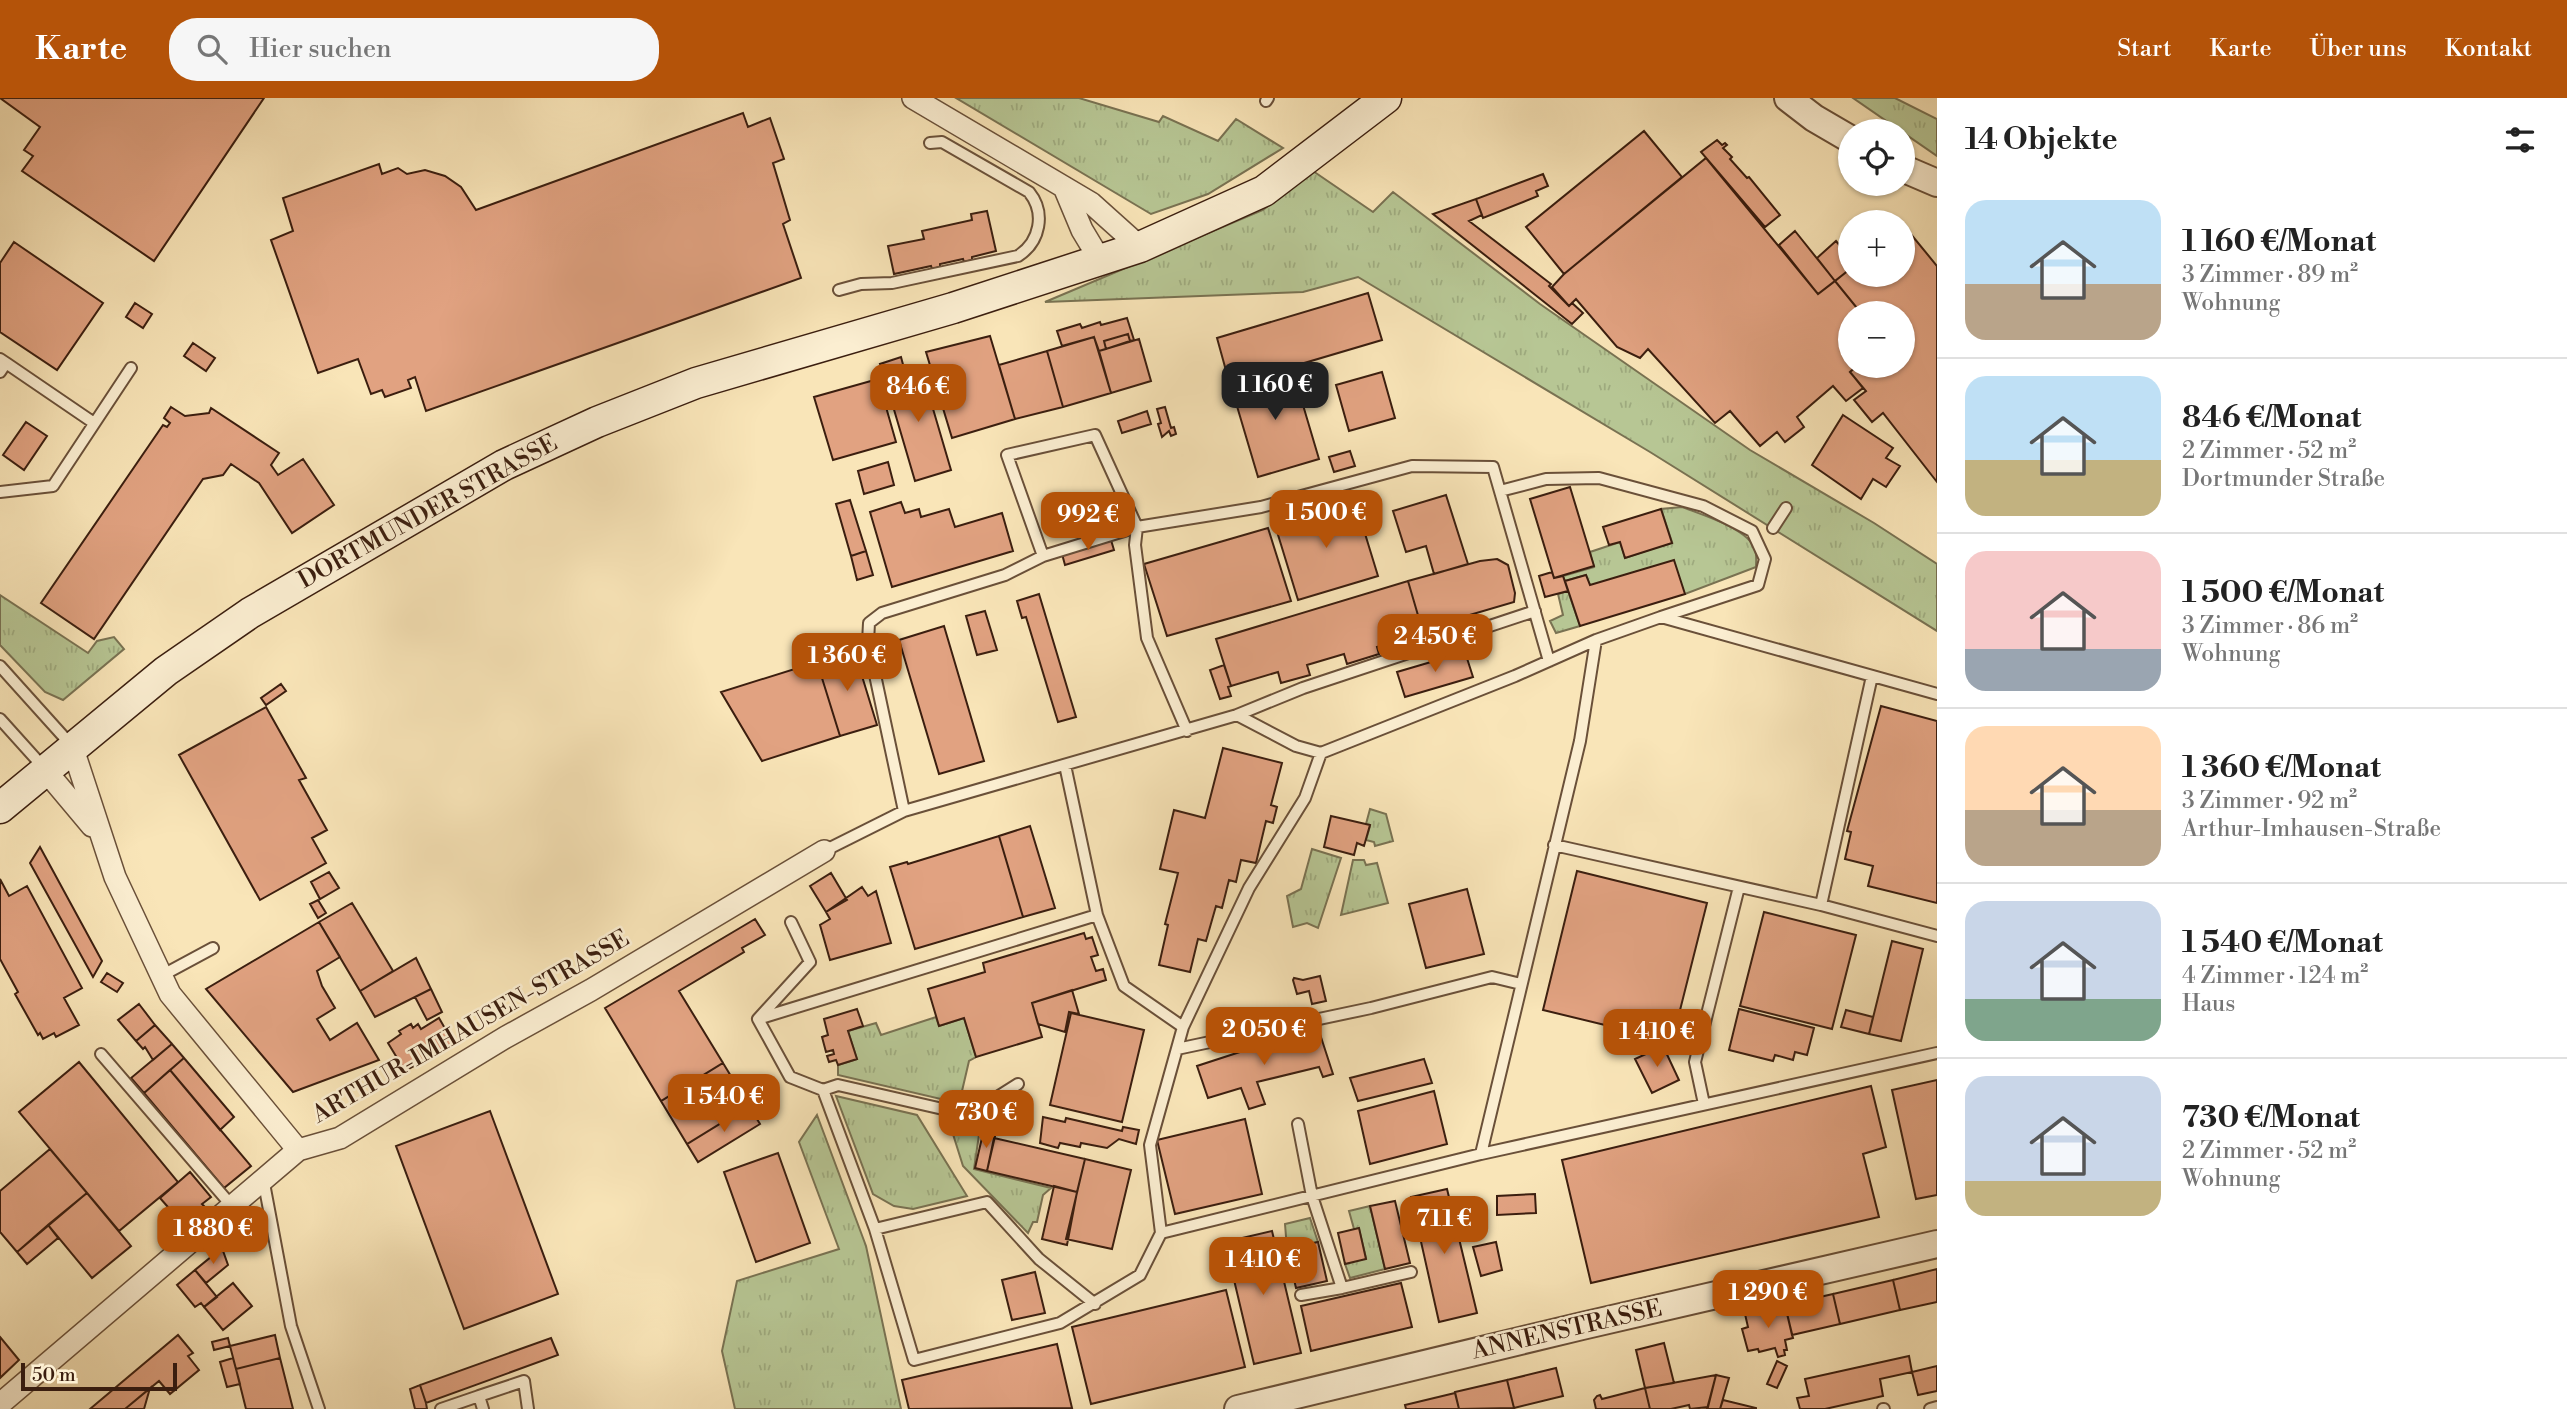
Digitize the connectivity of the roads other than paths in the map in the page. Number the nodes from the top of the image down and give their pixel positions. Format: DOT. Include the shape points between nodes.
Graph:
graph roads {
  1 [pos="913,98"];
  2 [pos="1386,98"];
  3 [pos="1788,98"];
  4 [pos="1838,132"];
  5 [pos="930,143"];
  6 [pos="1915,174"];
  7 [pos="1937,183"];
  8 [pos="1064,187"];
  9 [pos="1140,247"];
  10 [pos="1100,260"];
  11 [pos="839,290"];
  12 [pos="2,365"];
  13 [pos="131,368"];
  14 [pos="94,423"];
  15 [pos="1500,491"];
  16 [pos="0,492"];
  17 [pos="1786,508"];
  18 [pos="1137,527"];
  19 [pos="1773,528"];
  20 [pos="1043,556"];
  21 [pos="1535,611"];
  22 [pos="1661,617"];
  23 [pos="1596,640"];
  24 [pos="1549,661"];
  25 [pos="0,666"];
  26 [pos="1872,676"];
  27 [pos="1937,694"];
  28 [pos="1237,715"];
  29 [pos="0,719"];
  30 [pos="1186,731"];
  31 [pos="72,746"];
  32 [pos="1321,753"];
  33 [pos="1065,765"];
  34 [pos="45,770"];
  35 [pos="0,808"];
  36 [pos="904,811"];
  37 [pos="102,838"];
  38 [pos="1554,845"];
  39 [pos="824,851"];
  40 [pos="1739,887"];
  41 [pos="1821,905"];
  42 [pos="1097,915"];
  43 [pos="791,922"];
  44 [pos="1937,936"];
  45 [pos="213,947"];
  46 [pos="161,976"];
  47 [pos="1521,984"];
  48 [pos="758,1019"];
  49 [pos="1184,1027"];
  50 [pos="1177,1049"];
  51 [pos="1937,1053"];
  52 [pos="101,1054"];
  53 [pos="1018,1084"];
  54 [pos="822,1090"];
  55 [pos="1704,1104"];
  56 [pos="1298,1124"];
  57 [pos="298,1150"];
  58 [pos="1481,1154"];
  59 [pos="263,1178"];
  60 [pos="1312,1196"];
  61 [pos="231,1205"];
  62 [pos="875,1229"];
  63 [pos="1161,1233"];
  64 [pos="1937,1244"];
  65 [pos="1411,1272"];
  66 [pos="1342,1288"];
  67 [pos="1301,1295"];
  68 [pos="1095,1304"];
  69 [pos="479,1396"];
  70 [pos="0,1405"];
  71 [pos="1252,1407"];
  72 [pos="1937,1407"];
  73 [pos="319,1409"];
  74 [pos="441,1409"];
  75 [pos="483,1409"];
  76 [pos="528,1409"];
  77 [pos="1930,1409"];
  1 -- 8 [label="street"];
  2 -- 9 [label="main road, DORTMUNDER STRASSE" via="1264,191"];
  3 -- 4 [label="street"];
  5 -- 11 [label="lane" via="942,142 1029,192 1039,216 1032,243 1018,256"];
  6 -- 7 [label="street"];
  8 -- 9 [label="street" via="1091,203"];
  8 -- 10 [label="street"];
  9 -- 10 [label="main road, DORTMUNDER STRASSE"];
  10 -- 31 [label="main road, DORTMUNDER STRASSE" via="696,383 504,465 250,613 166,671"];
  12 -- 14 [label="lane"];
  13 -- 14 [label="lane"];
  14 -- 16 [label="lane" via="53,486"];
  15 -- 18 [label="lane" via="1493,467 1412,466 1261,507"];
  15 -- 21 [label="lane"];
  15 -- 22 [label="lane" via="1546,479 1600,478 1703,506 1752,531 1765,559 1758,585"];
  17 -- 19 [label="lane"];
  18 -- 20 [label="lane"];
  18 -- 20 [label="lane" via="1095,435 1007,455"];
  18 -- 30 [label="lane" via="1135,545 1147,638"];
  20 -- 36 [label="lane" via="1005,575 882,613 869,623 868,642"];
  21 -- 24 [label="lane"];
  21 -- 28 [label="lane" via="1303,688"];
  22 -- 23 [label="lane"];
  22 -- 26 [label="lane"];
  23 -- 24 [label="lane"];
  23 -- 38 [label="lane" via="1580,741"];
  24 -- 32 [label="lane"];
  25 -- 31 [label="lane"];
  26 -- 27 [label="lane"];
  26 -- 41 [label="lane"];
  28 -- 30 [label="lane"];
  28 -- 32 [label="lane" via="1296,746"];
  29 -- 34 [label="lane"];
  30 -- 33 [label="lane"];
  31 -- 34 [label="main road, DORTMUNDER STRASSE"];
  31 -- 37 [label="street"];
  32 -- 49 [label="lane" via="1305,798 1249,888"];
  33 -- 36 [label="lane"];
  33 -- 42 [label="lane"];
  34 -- 35 [label="main road, DORTMUNDER STRASSE"];
  34 -- 37 [label="street"];
  36 -- 39 [label="lane"];
  37 -- 46 [label="street"];
  38 -- 40 [label="lane"];
  38 -- 47 [label="lane"];
  39 -- 57 [label="street, ARTHUR-IMHAUSEN-STRASSE" via="340,1138"];
  40 -- 41 [label="lane"];
  40 -- 55 [label="lane" via="1695,1062"];
  41 -- 44 [label="lane"];
  42 -- 48 [label="lane"];
  42 -- 49 [label="lane" via="1124,986"];
  43 -- 48 [label="lane" via="810,962"];
  45 -- 46 [label="lane"];
  46 -- 57 [label="street" via="179,1006"];
  47 -- 50 [label="lane" via="1492,977"];
  47 -- 58 [label="lane"];
  48 -- 54 [label="lane" via="790,1077"];
  49 -- 50 [label="lane"];
  50 -- 63 [label="lane" via="1150,1145"];
  51 -- 55 [label="lane"];
  52 -- 61 [label="lane"];
  53 -- 54 [label="lane" via="969,1115 838,1085"];
  54 -- 62 [label="lane"];
  55 -- 58 [label="lane"];
  56 -- 60 [label="lane"];
  57 -- 59 [label="street, ARTHUR-IMHAUSEN-STRASSE"];
  58 -- 60 [label="lane"];
  59 -- 61 [label="street, ARTHUR-IMHAUSEN-STRASSE"];
  59 -- 73 [label="lane" via="291,1326"];
  60 -- 63 [label="lane"];
  60 -- 66 [label="lane"];
  61 -- 70 [label="street, ARTHUR-IMHAUSEN-STRASSE"];
  62 -- 68 [label="lane" via="986,1202 1040,1259"];
  62 -- 68 [label="lane" via="914,1360 1060,1322"];
  63 -- 68 [label="lane" via="1140,1275"];
  64 -- 71 [label="street, ANNENSTRASSE"];
  65 -- 66 [label="lane"];
  66 -- 67 [label="lane"];
  69 -- 74 [label="lane"];
  69 -- 75 [label="lane"];
  69 -- 76 [label="lane" via="524,1381"];
  72 -- 77 [label="lane"];
}
